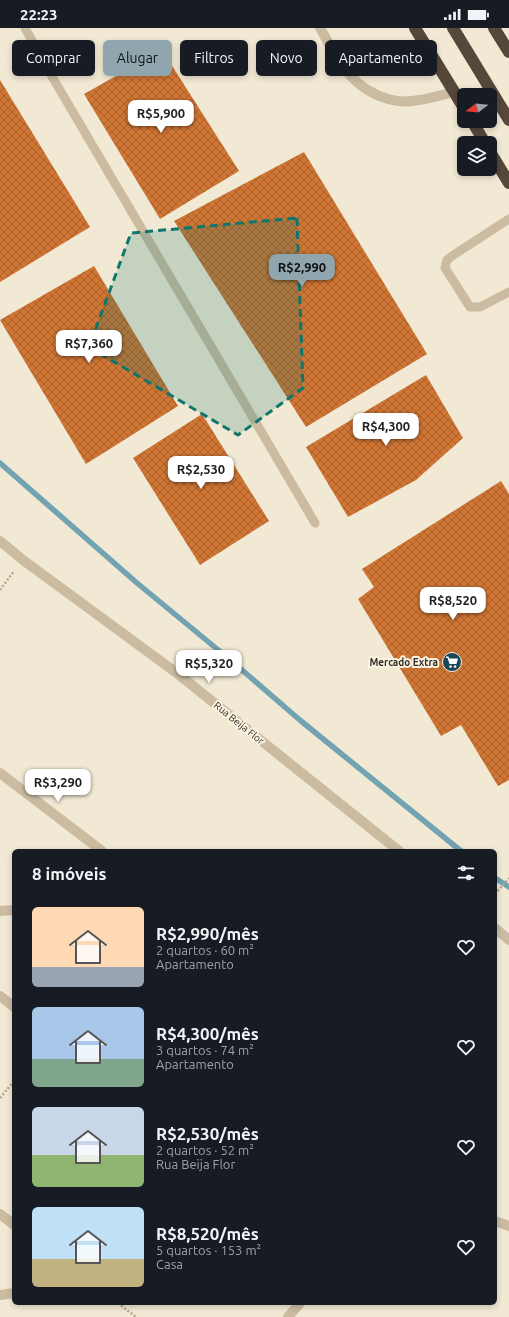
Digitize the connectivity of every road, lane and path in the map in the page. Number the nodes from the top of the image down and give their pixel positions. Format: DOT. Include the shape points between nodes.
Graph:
graph roads {
  1 [pos="25,28"];
  2 [pos="320,28"];
  3 [pos="415,28"];
  4 [pos="453,28"];
  5 [pos="494,28"];
  6 [pos="509,52"];
  7 [pos="454,92"];
  8 [pos="457,97"];
  9 [pos="509,120"];
  10 [pos="497,163"];
  11 [pos="509,183"];
  12 [pos="509,219"];
  13 [pos="509,292"];
  14 [pos="315,523"];
  15 [pos="0,541"];
  16 [pos="22,560"];
  17 [pos="0,590"];
  18 [pos="0,773"];
  19 [pos="99,849"];
  20 [pos="397,849"];
  21 [pos="509,878"];
  22 [pos="497,892"];
  23 [pos="12,910"];
  24 [pos="0,911"];
  25 [pos="497,930"];
  26 [pos="509,940"];
  27 [pos="0,996"];
  28 [pos="12,1005"];
  29 [pos="12,1083"];
  30 [pos="0,1098"];
  31 [pos="0,1214"];
  32 [pos="497,1222"];
  33 [pos="12,1223"];
  34 [pos="509,1226"];
  35 [pos="12,1293"];
  36 [pos="0,1295"];
  37 [pos="121,1305"];
  38 [pos="298,1305"];
  39 [pos="136,1317"];
  40 [pos="288,1317"];
  1 -- 14 [label="lane"];
  2 -- 7 [label="street" via="342,65 359,85 375,95 411,102"];
  3 -- 7 [label="highway"];
  4 -- 9 [label="highway"];
  5 -- 6 [label="highway"];
  7 -- 8 [label="highway"];
  10 -- 11 [label="highway"];
  12 -- 13 [label="lane" via="452,256 447,260 445,268 470,307 480,307"];
  15 -- 16 [label="street, Rua Beija Flor"];
  16 -- 17 [label="path"];
  16 -- 20 [label="street, Rua Beija Flor" via="178,674"];
  18 -- 19 [label="street"];
  21 -- 22 [label="path"];
  23 -- 24 [label="street"];
  25 -- 26 [label="street"];
  27 -- 28 [label="street"];
  29 -- 30 [label="path"];
  31 -- 33 [label="street"];
  32 -- 34 [label="street"];
  35 -- 36 [label="street"];
  37 -- 39 [label="path"];
  38 -- 40 [label="street"];
}
